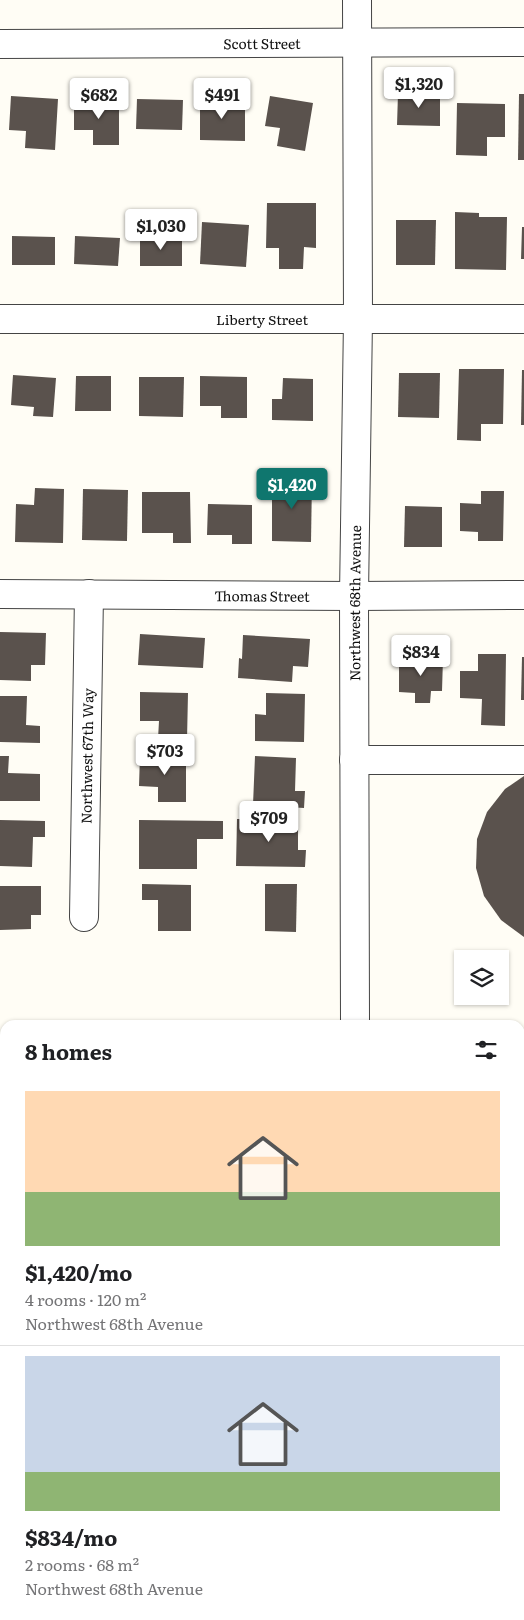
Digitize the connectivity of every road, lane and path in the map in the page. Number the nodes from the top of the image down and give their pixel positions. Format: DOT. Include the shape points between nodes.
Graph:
graph roads {
  1 [pos="357,0"];
  2 [pos="358,42"];
  3 [pos="524,42"];
  4 [pos="0,44"];
  5 [pos="0,319"];
  6 [pos="524,319"];
  7 [pos="358,320"];
  8 [pos="0,594"];
  9 [pos="89,594"];
  10 [pos="524,595"];
  11 [pos="354,596"];
  12 [pos="354,760"];
  13 [pos="524,760"];
  14 [pos="84,917"];
  15 [pos="355,1020"];
  1 -- 2 [label="street, Northwest 68th Avenue"];
  2 -- 3 [label="street, Scott Street"];
  2 -- 4 [label="street, Scott Street"];
  2 -- 7 [label="street, Northwest 68th Avenue"];
  5 -- 7 [label="street, Liberty Street"];
  6 -- 7 [label="street, Liberty Street"];
  7 -- 11 [label="street, Northwest 68th Avenue"];
  8 -- 9 [label="street, Thomas Street"];
  9 -- 11 [label="street, Thomas Street"];
  9 -- 14 [label="street, Northwest 67th Way"];
  10 -- 11 [label="street, Thomas Street"];
  11 -- 12 [label="street, Northwest 68th Avenue"];
  12 -- 13 [label="street"];
  12 -- 15 [label="street, Northwest 68th Avenue"];
}
